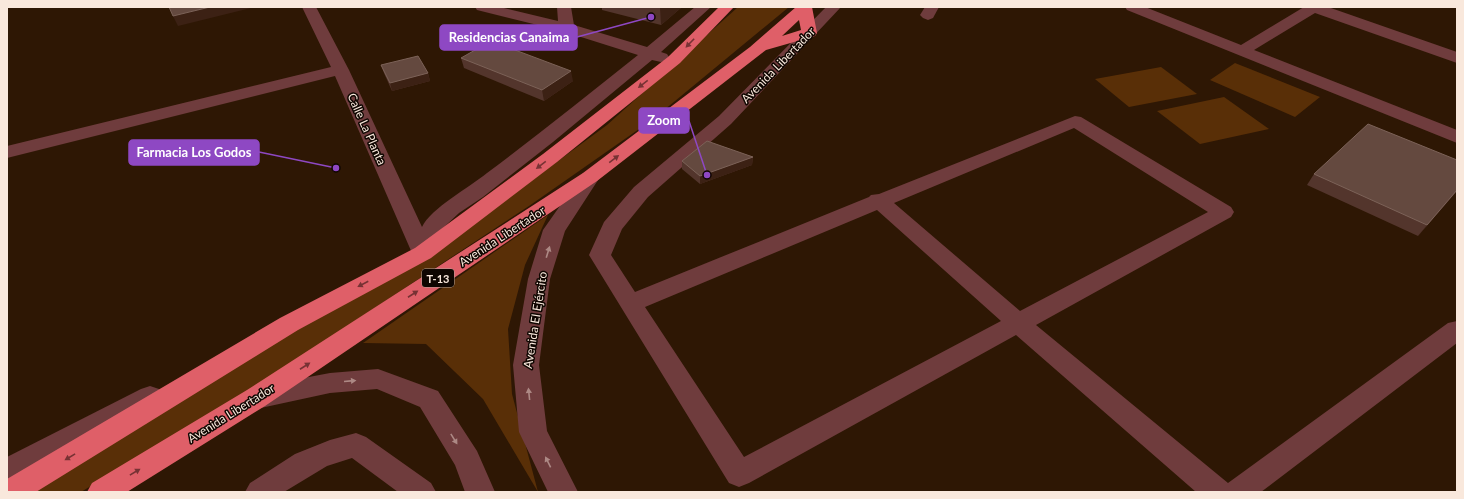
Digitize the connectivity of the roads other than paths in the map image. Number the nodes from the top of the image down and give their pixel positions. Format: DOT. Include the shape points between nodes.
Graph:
graph roads {
  1 [pos="309,7"];
  2 [pos="482,7"];
  3 [pos="564,7"];
  4 [pos="705,7"];
  5 [pos="727,7"];
  6 [pos="804,7"];
  7 [pos="834,7"];
  8 [pos="1132,7"];
  9 [pos="1314,7"];
  10 [pos="706,26"];
  11 [pos="567,28"];
  12 [pos="809,32"];
  13 [pos="761,46"];
  14 [pos="1242,51"];
  15 [pos="649,54"];
  16 [pos="1457,58"];
  17 [pos="674,60"];
  18 [pos="341,70"];
  19 [pos="1457,138"];
  20 [pos="7,152"];
  21 [pos="590,177"];
  22 [pos="878,200"];
  23 [pos="423,253"];
  24 [pos="631,303"];
  25 [pos="1018,323"];
  26 [pos="289,324"];
  27 [pos="1457,330"];
  28 [pos="256,398"];
  29 [pos="7,471"];
  30 [pos="11,492"];
  31 [pos="102,492"];
  32 [pos="260,492"];
  33 [pos="421,492"];
  34 [pos="480,492"];
  35 [pos="563,492"];
  36 [pos="1217,492"];
  37 [pos="1238,492"];
  1 -- 18 [label="street, Calle La Planta"];
  2 -- 11 [label="street"];
  3 -- 11 [label="street"];
  4 -- 10 [label="highway"];
  4 -- 15 [label="street"];
  5 -- 10 [label="highway, T-13"];
  6 -- 12 [label="highway, T-13"];
  6 -- 13 [label="highway, Avenida Libertador / T-13"];
  7 -- 12 [label="street, Avenida Libertador"];
  8 -- 14 [label="street"];
  9 -- 14 [label="street"];
  9 -- 16 [label="street"];
  10 -- 17 [label="highway, T-13, one-way"];
  11 -- 15 [label="street"];
  12 -- 13 [label="highway"];
  12 -- 24 [label="street, Avenida Libertador" via="725,120 641,192 612,227 600,255"];
  21 -- 13 [label="highway, Avenida Libertador / T-13, one-way"];
  14 -- 19 [label="street"];
  15 -- 17 [label="street"];
  15 -- 23 [label="street" via="546,138 452,208 433,225"];
  17 -- 23 [label="highway, T-13, one-way" via="550,158"];
  18 -- 20 [label="street"];
  18 -- 23 [label="street, Calle La Planta"];
  28 -- 21 [label="highway, Avenida Libertador / T-13, one-way"];
  35 -- 21 [label="street, Avenida El Ejército, one-way" via="533,432 526,365 539,279 554,230"];
  22 -- 24 [label="street"];
  22 -- 25 [label="street"];
  22 -- 25 [label="street" via="1075,121 1224,212"];
  23 -- 26 [label="highway, T-13, one-way"];
  24 -- 25 [label="street" via="739,474"];
  25 -- 36 [label="street"];
  26 -- 29 [label="street"];
  26 -- 30 [label="highway, T-13, one-way"];
  27 -- 37 [label="street"];
  31 -- 28 [label="highway, Avenida Libertador / T-13, one-way"];
  28 -- 34 [label="street, one-way" via="330,383 378,379 429,399 467,460"];
  32 -- 33 [label="street" via="314,458 342,447 356,445"];
}
